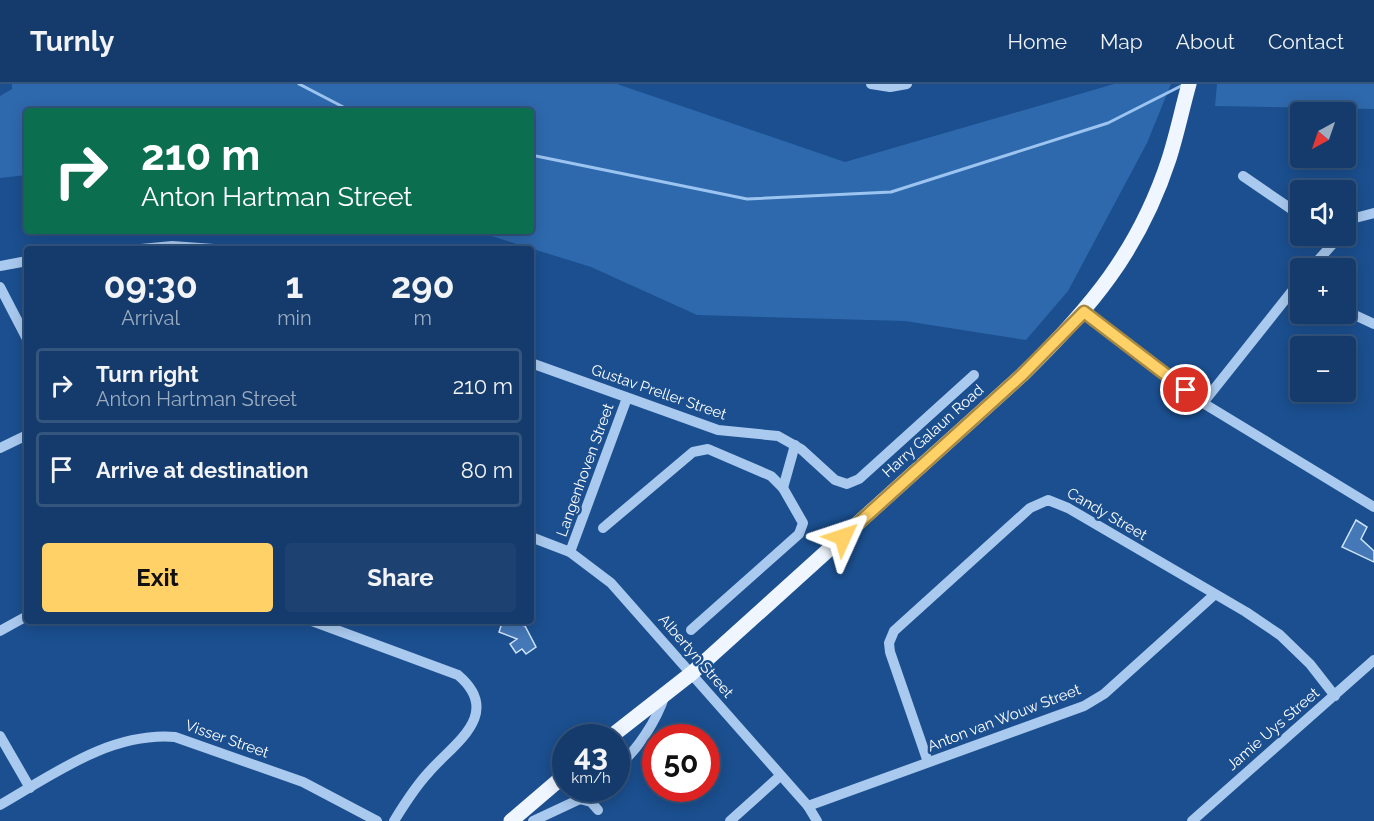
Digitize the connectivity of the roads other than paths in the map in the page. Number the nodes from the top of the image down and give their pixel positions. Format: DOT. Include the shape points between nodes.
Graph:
graph roads {
  1 [pos="871,84"];
  2 [pos="907,84"];
  3 [pos="1188,90"];
  4 [pos="1243,176"];
  5 [pos="1290,208"];
  6 [pos="1374,213"];
  7 [pos="1356,218"];
  8 [pos="1329,246"];
  9 [pos="1319,258"];
  10 [pos="24,262"];
  11 [pos="0,266"];
  12 [pos="0,287"];
  13 [pos="1290,296"];
  14 [pos="1084,312"];
  15 [pos="1356,316"];
  16 [pos="1374,324"];
  17 [pos="24,333"];
  18 [pos="534,364"];
  19 [pos="975,375"];
  20 [pos="627,398"];
  21 [pos="1203,403"];
  22 [pos="24,436"];
  23 [pos="795,445"];
  24 [pos="0,448"];
  25 [pos="783,488"];
  26 [pos="1374,507"];
  27 [pos="603,528"];
  28 [pos="534,538"];
  29 [pos="570,552"];
  30 [pos="1214,595"];
  31 [pos="24,618"];
  32 [pos="336,625"];
  33 [pos="691,630"];
  34 [pos="0,631"];
  35 [pos="1374,660"];
  36 [pos="692,673"];
  37 [pos="665,694"];
  38 [pos="1335,696"];
  39 [pos="627,724"];
  40 [pos="0,736"];
  41 [pos="630,752"];
  42 [pos="928,762"];
  43 [pos="780,776"];
  44 [pos="552,786"];
  45 [pos="30,788"];
  46 [pos="571,802"];
  47 [pos="589,802"];
  48 [pos="0,805"];
  49 [pos="808,806"];
  50 [pos="598,810"];
  51 [pos="377,821"];
  52 [pos="394,821"];
  53 [pos="511,821"];
  54 [pos="533,821"];
  55 [pos="730,821"];
  56 [pos="817,821"];
  57 [pos="1192,821"];
  1 -- 2 [label="street"];
  3 -- 14 [label="main road, Harry Galaun Road" via="1169,159 1144,220 1123,259"];
  4 -- 5 [label="street"];
  6 -- 7 [label="street"];
  8 -- 9 [label="street"];
  10 -- 11 [label="street"];
  12 -- 17 [label="street"];
  13 -- 21 [label="street"];
  14 -- 21 [label="street"];
  14 -- 36 [label="main road, Harry Galaun Road" via="1022,375"];
  15 -- 16 [label="street"];
  18 -- 20 [label="street, Gustav Preller Street"];
  19 -- 23 [label="street, Gustav Preller Street" via="853,483 835,480"];
  20 -- 23 [label="street, Gustav Preller Street" via="718,430 768,433"];
  20 -- 29 [label="street, Langenhoven Street"];
  21 -- 26 [label="street"];
  22 -- 24 [label="street"];
  23 -- 25 [label="street"];
  25 -- 27 [label="street" via="763,472 700,448"];
  25 -- 33 [label="street" via="803,523 800,534"];
  28 -- 29 [label="street, Albertyn Street"];
  29 -- 36 [label="street, Albertyn Street" via="612,583"];
  30 -- 38 [label="street, Candy Street" via="1280,635"];
  30 -- 42 [label="street, Anton van Wouw Street" via="1104,694 1067,713"];
  30 -- 42 [label="street, Candy Street" via="1068,507 1055,501 1030,508 894,631 889,643"];
  31 -- 34 [label="street"];
  32 -- 52 [label="street" via="458,675 474,696 476,711 470,731 414,787"];
  35 -- 38 [label="street, Jamie Uys Street"];
  36 -- 37 [label="main road, Harry Galaun Road"];
  36 -- 43 [label="street, Albertyn Street"];
  37 -- 39 [label="main road, Harry Galaun Road"];
  37 -- 41 [label="street" via="659,714"];
  38 -- 57 [label="street, Jamie Uys Street"];
  40 -- 45 [label="street"];
  42 -- 49 [label="street, Anton van Wouw Street"];
  43 -- 49 [label="street, Albertyn Street"];
  43 -- 55 [label="street"];
  44 -- 53 [label="main road"];
  45 -- 48 [label="street, Visser Street"];
  45 -- 51 [label="street, Visser Street" via="113,743 175,737 303,782"];
  46 -- 54 [label="street"];
  47 -- 50 [label="street"];
  49 -- 56 [label="street, Albertyn Street"];
}
